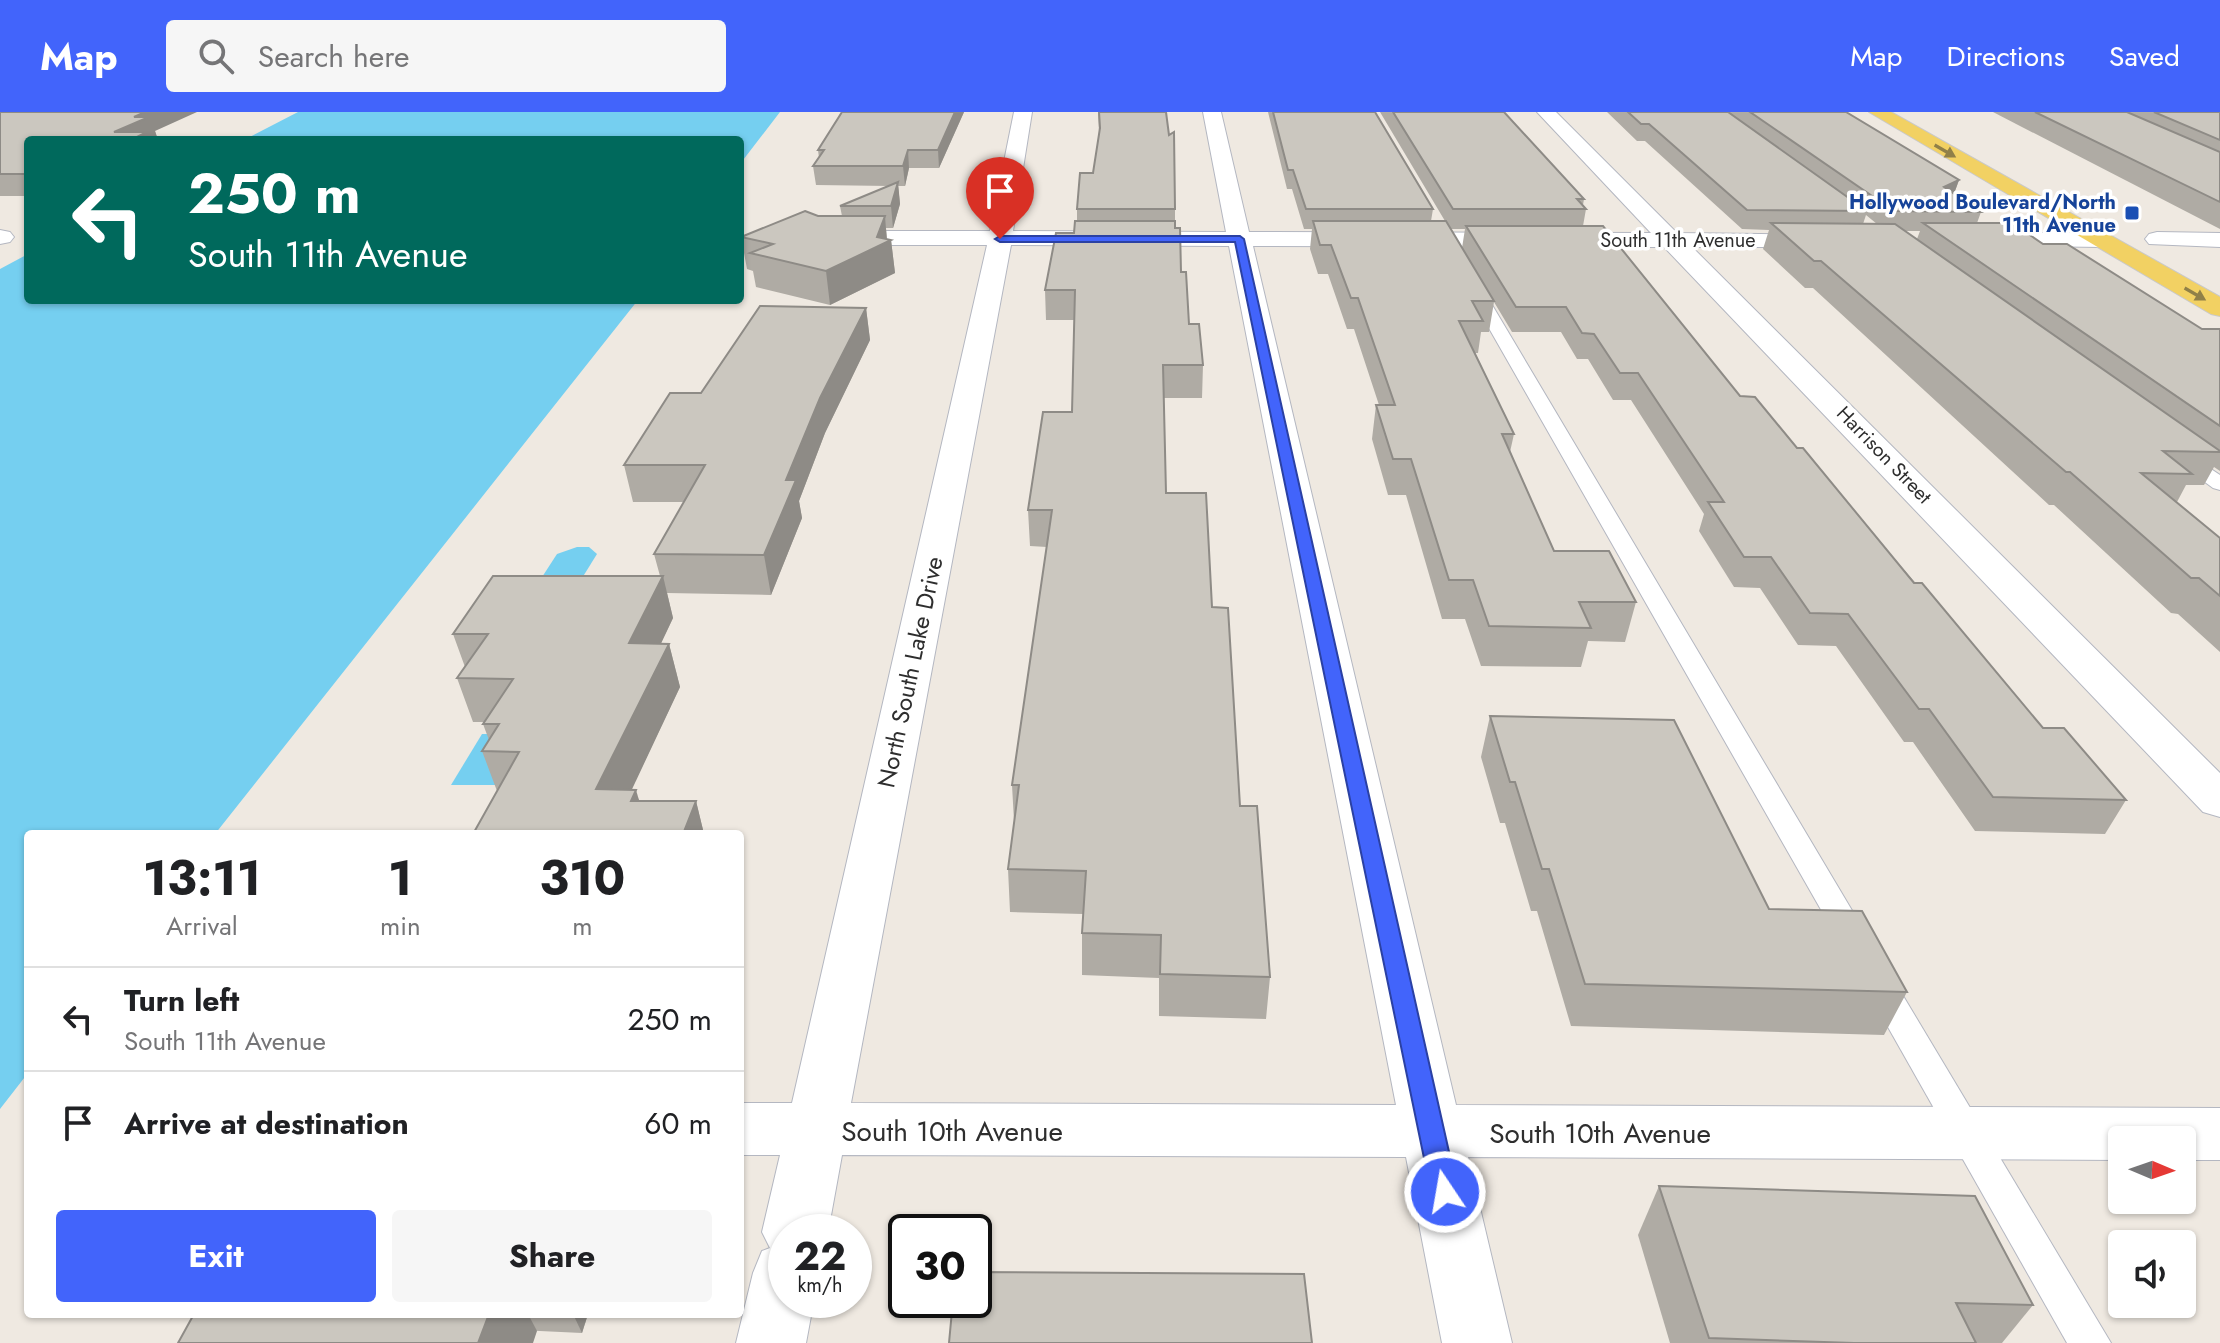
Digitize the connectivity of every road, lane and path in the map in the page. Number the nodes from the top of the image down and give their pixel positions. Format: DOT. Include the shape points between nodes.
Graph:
graph roads {
  1 [pos="1023,112"];
  2 [pos="1212,112"];
  3 [pos="1546,112"];
  4 [pos="1878,112"];
  5 [pos="1920,112"];
  6 [pos="1948,127"];
  7 [pos="2011,189"];
  8 [pos="1431,214"];
  9 [pos="2150,236"];
  10 [pos="822,238"];
  11 [pos="1000,239"];
  12 [pos="1240,239"];
  13 [pos="1445,239"];
  14 [pos="1674,240"];
  15 [pos="1857,240"];
  16 [pos="1951,240"];
  17 [pos="2101,240"];
  18 [pos="2220,240"];
  19 [pos="2220,308"];
  20 [pos="2169,447"];
  21 [pos="2220,484"];
  22 [pos="2220,801"];
  23 [pos="744,1129"];
  24 [pos="816,1131"];
  25 [pos="1432,1132"];
  26 [pos="1967,1133"];
  27 [pos="2220,1134"];
  28 [pos="799,1214"];
  29 [pos="776,1318"];
  30 [pos="771,1343"];
  31 [pos="1477,1343"];
  32 [pos="2090,1343"];
  1 -- 11 [label="street, North South Lake Drive"];
  2 -- 12 [label="street"];
  3 -- 14 [label="street, Harrison Street"];
  4 -- 7 [label="main road, one-way"];
  5 -- 6 [label="main road"];
  7 -- 9 [label="main road"];
  7 -- 17 [label="main road"];
  8 -- 13 [label="lane"];
  9 -- 17 [label="main road" via="2201,268"];
  9 -- 18 [label="street"];
  10 -- 11 [label="street, South 11th Avenue"];
  11 -- 12 [label="street, South 11th Avenue"];
  11 -- 24 [label="street, North South Lake Drive"];
  12 -- 13 [label="street, South 11th Avenue"];
  12 -- 25 [label="street"];
  13 -- 14 [label="street, South 11th Avenue"];
  13 -- 26 [label="lane"];
  14 -- 15 [label="street, South 11th Avenue"];
  14 -- 22 [label="street, Harrison Street"];
  16 -- 17 [label="street"];
  17 -- 19 [label="main road, one-way"];
  20 -- 21 [label="lane"];
  23 -- 24 [label="street, South 10th Avenue"];
  24 -- 25 [label="street, South 10th Avenue"];
  24 -- 28 [label="street, North South Lake Drive"];
  25 -- 26 [label="street, South 10th Avenue"];
  25 -- 31 [label="street"];
  26 -- 27 [label="street, South 10th Avenue"];
  26 -- 32 [label="lane"];
  29 -- 30 [label="street"];
}
